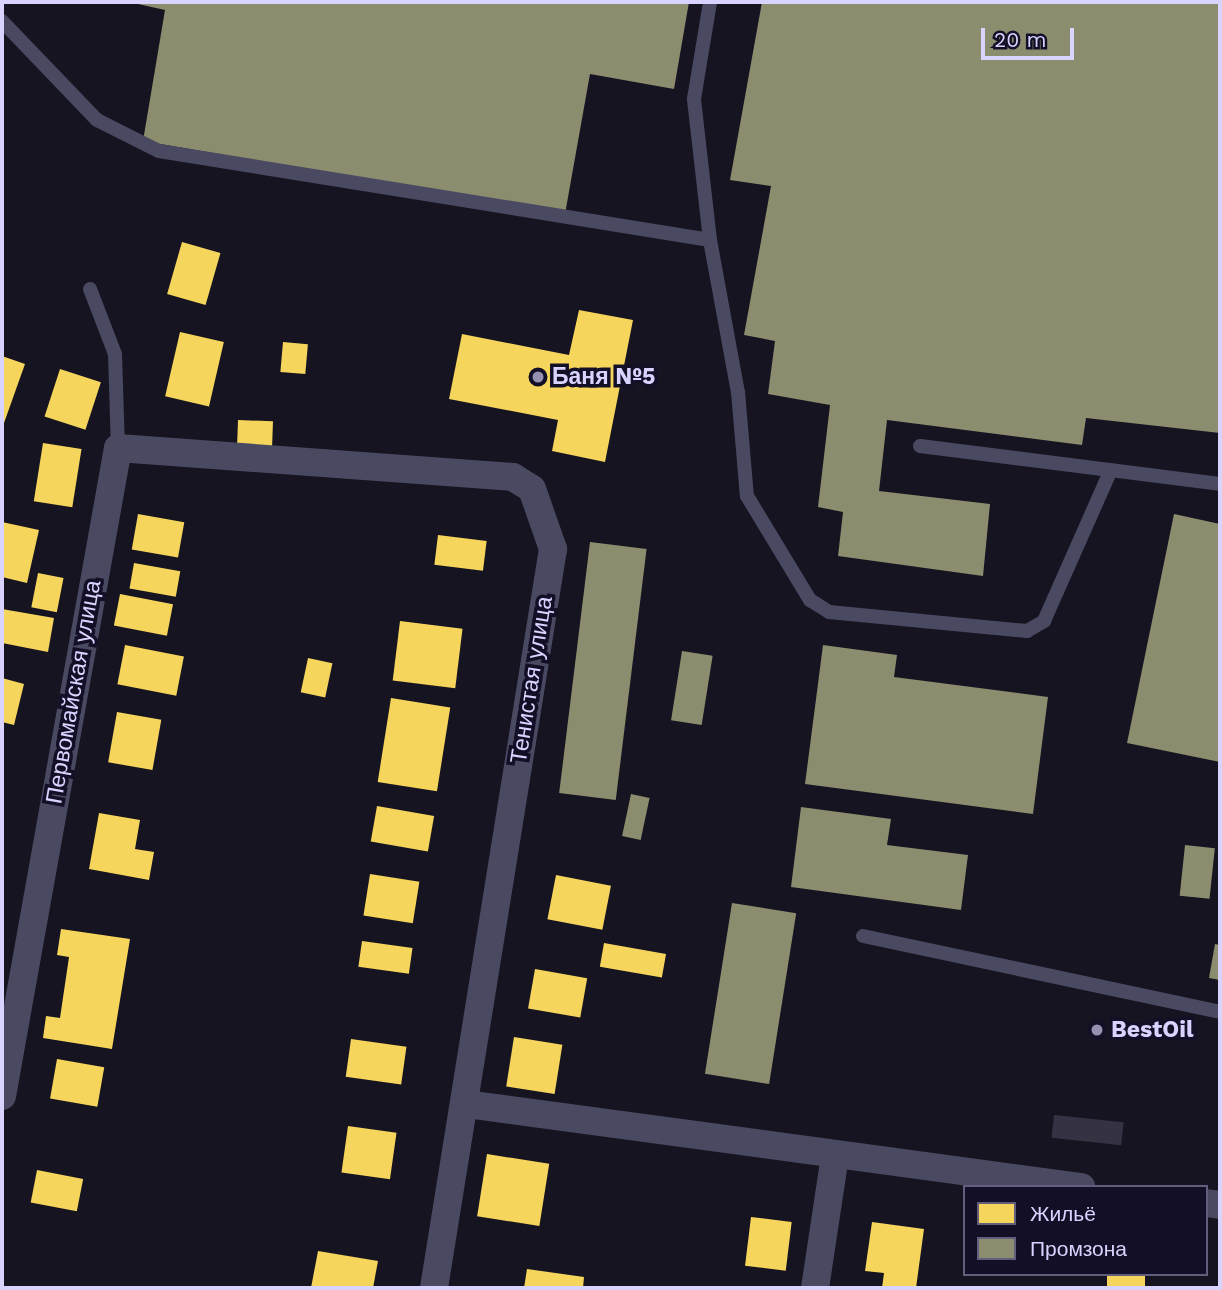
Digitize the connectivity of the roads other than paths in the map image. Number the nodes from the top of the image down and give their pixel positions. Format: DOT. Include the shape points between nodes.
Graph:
graph roads {
  1 [pos="710,2"];
  2 [pos="2,21"];
  3 [pos="710,240"];
  4 [pos="90,289"];
  5 [pos="920,446"];
  6 [pos="118,447"];
  7 [pos="1111,470"];
  8 [pos="1220,484"];
  9 [pos="863,936"];
  10 [pos="1220,1012"];
  11 [pos="2,1096"];
  12 [pos="466,1104"];
  13 [pos="835,1155"];
  14 [pos="1066,1185"];
  15 [pos="434,1288"];
  16 [pos="816,1288"];
  1 -- 3 [label="lane" via="694,99"];
  2 -- 3 [label="lane" via="97,120 159,152"];
  3 -- 7 [label="lane" via="738,392 747,496 810,600 829,612 1027,631 1044,621"];
  4 -- 6 [label="lane, Первомайская улица" via="115,354"];
  5 -- 7 [label="lane"];
  6 -- 11 [label="street, Первомайская улица"];
  6 -- 12 [label="street, Тенистая улица" via="279,464 483,470 532,489 553,549"];
  7 -- 8 [label="lane"];
  9 -- 10 [label="lane"];
  12 -- 13 [label="street"];
  12 -- 15 [label="street, Тенистая улица"];
  13 -- 14 [label="street"];
  13 -- 16 [label="street"];
}
